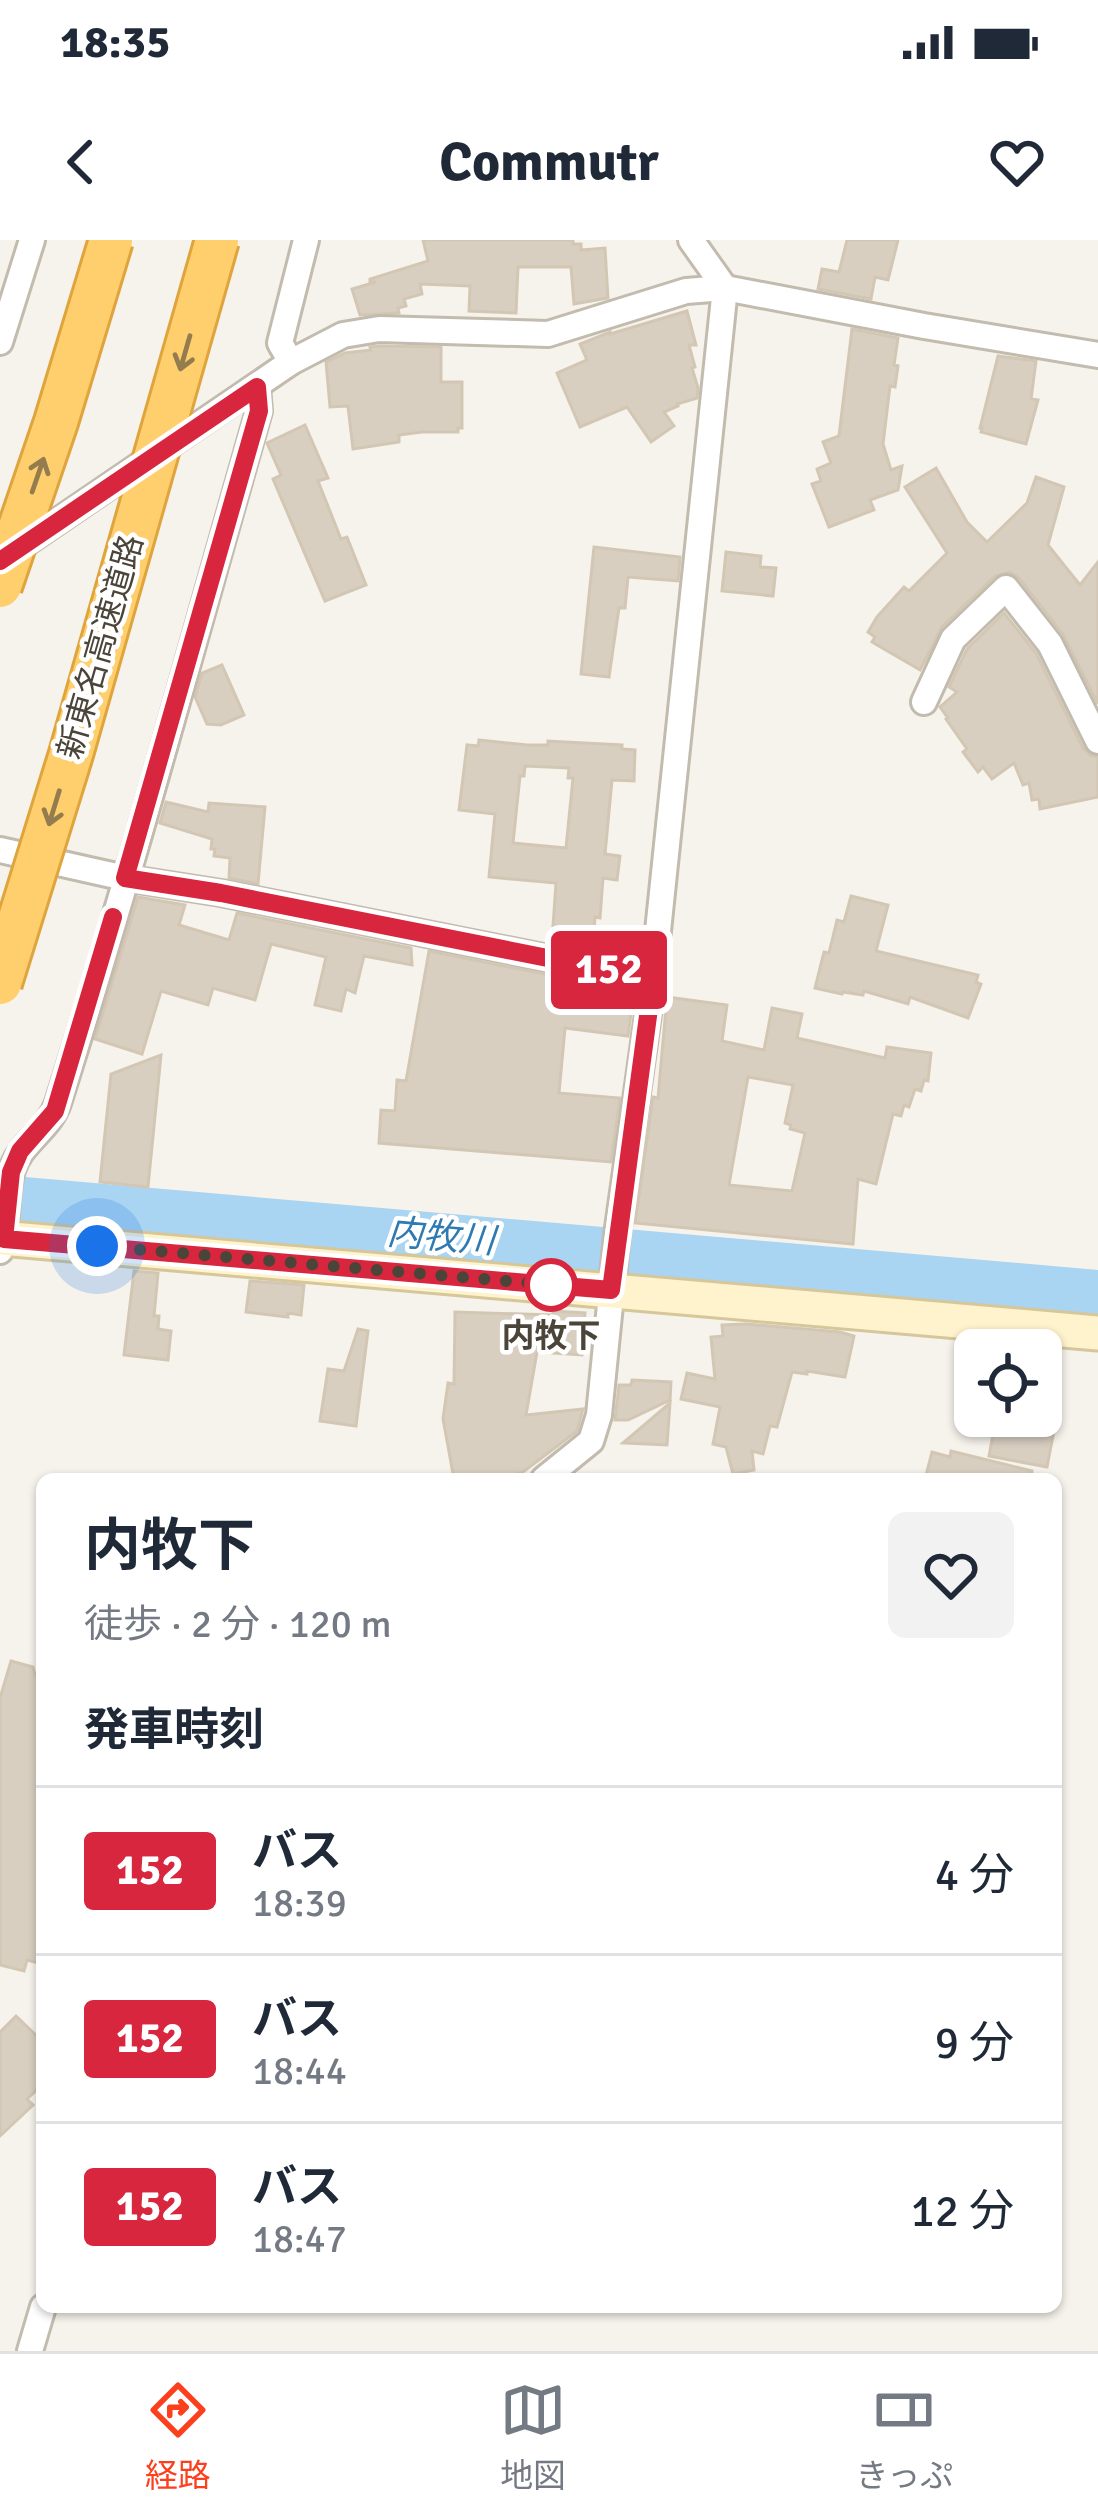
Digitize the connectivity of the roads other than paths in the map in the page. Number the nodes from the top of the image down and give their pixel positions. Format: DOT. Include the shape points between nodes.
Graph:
graph roads {
  1 [pos="32,240"];
  2 [pos="112,240"];
  3 [pos="217,240"];
  4 [pos="306,240"];
  5 [pos="691,240"];
  6 [pos="725,288"];
  7 [pos="0,342"];
  8 [pos="1098,355"];
  9 [pos="291,362"];
  10 [pos="257,387"];
  11 [pos="0,561"];
  12 [pos="0,586"];
  13 [pos="924,702"];
  14 [pos="1098,741"];
  15 [pos="0,850"];
  16 [pos="125,878"];
  17 [pos="653,979"];
  18 [pos="0,983"];
  19 [pos="3,1238"];
  20 [pos="612,1282"];
  21 [pos="1098,1333"];
  22 [pos="551,1473"];
  23 [pos="41,2313"];
  24 [pos="30,2351"];
  1 -- 7 [label="street"];
  12 -- 2 [label="highway, one-way, bridge"];
  3 -- 18 [label="highway, 新東名高速道路, one-way, bridge"];
  4 -- 9 [label="street" via="280,343"];
  5 -- 6 [label="street"];
  6 -- 8 [label="street"];
  6 -- 9 [label="street" via="686,291 548,334 343,335"];
  6 -- 17 [label="street"];
  9 -- 10 [label="street"];
  10 -- 11 [label="street"];
  10 -- 16 [label="street" via="259,411"];
  13 -- 14 [label="street" via="953,639 1006,588 1050,644"];
  15 -- 16 [label="street"];
  16 -- 17 [label="street"];
  16 -- 19 [label="street" via="55,1111 11,1172"];
  17 -- 20 [label="street"];
  19 -- 20 [label="street"];
  20 -- 21 [label="street"];
  20 -- 22 [label="street" via="591,1441"];
  23 -- 24 [label="street"];
}
